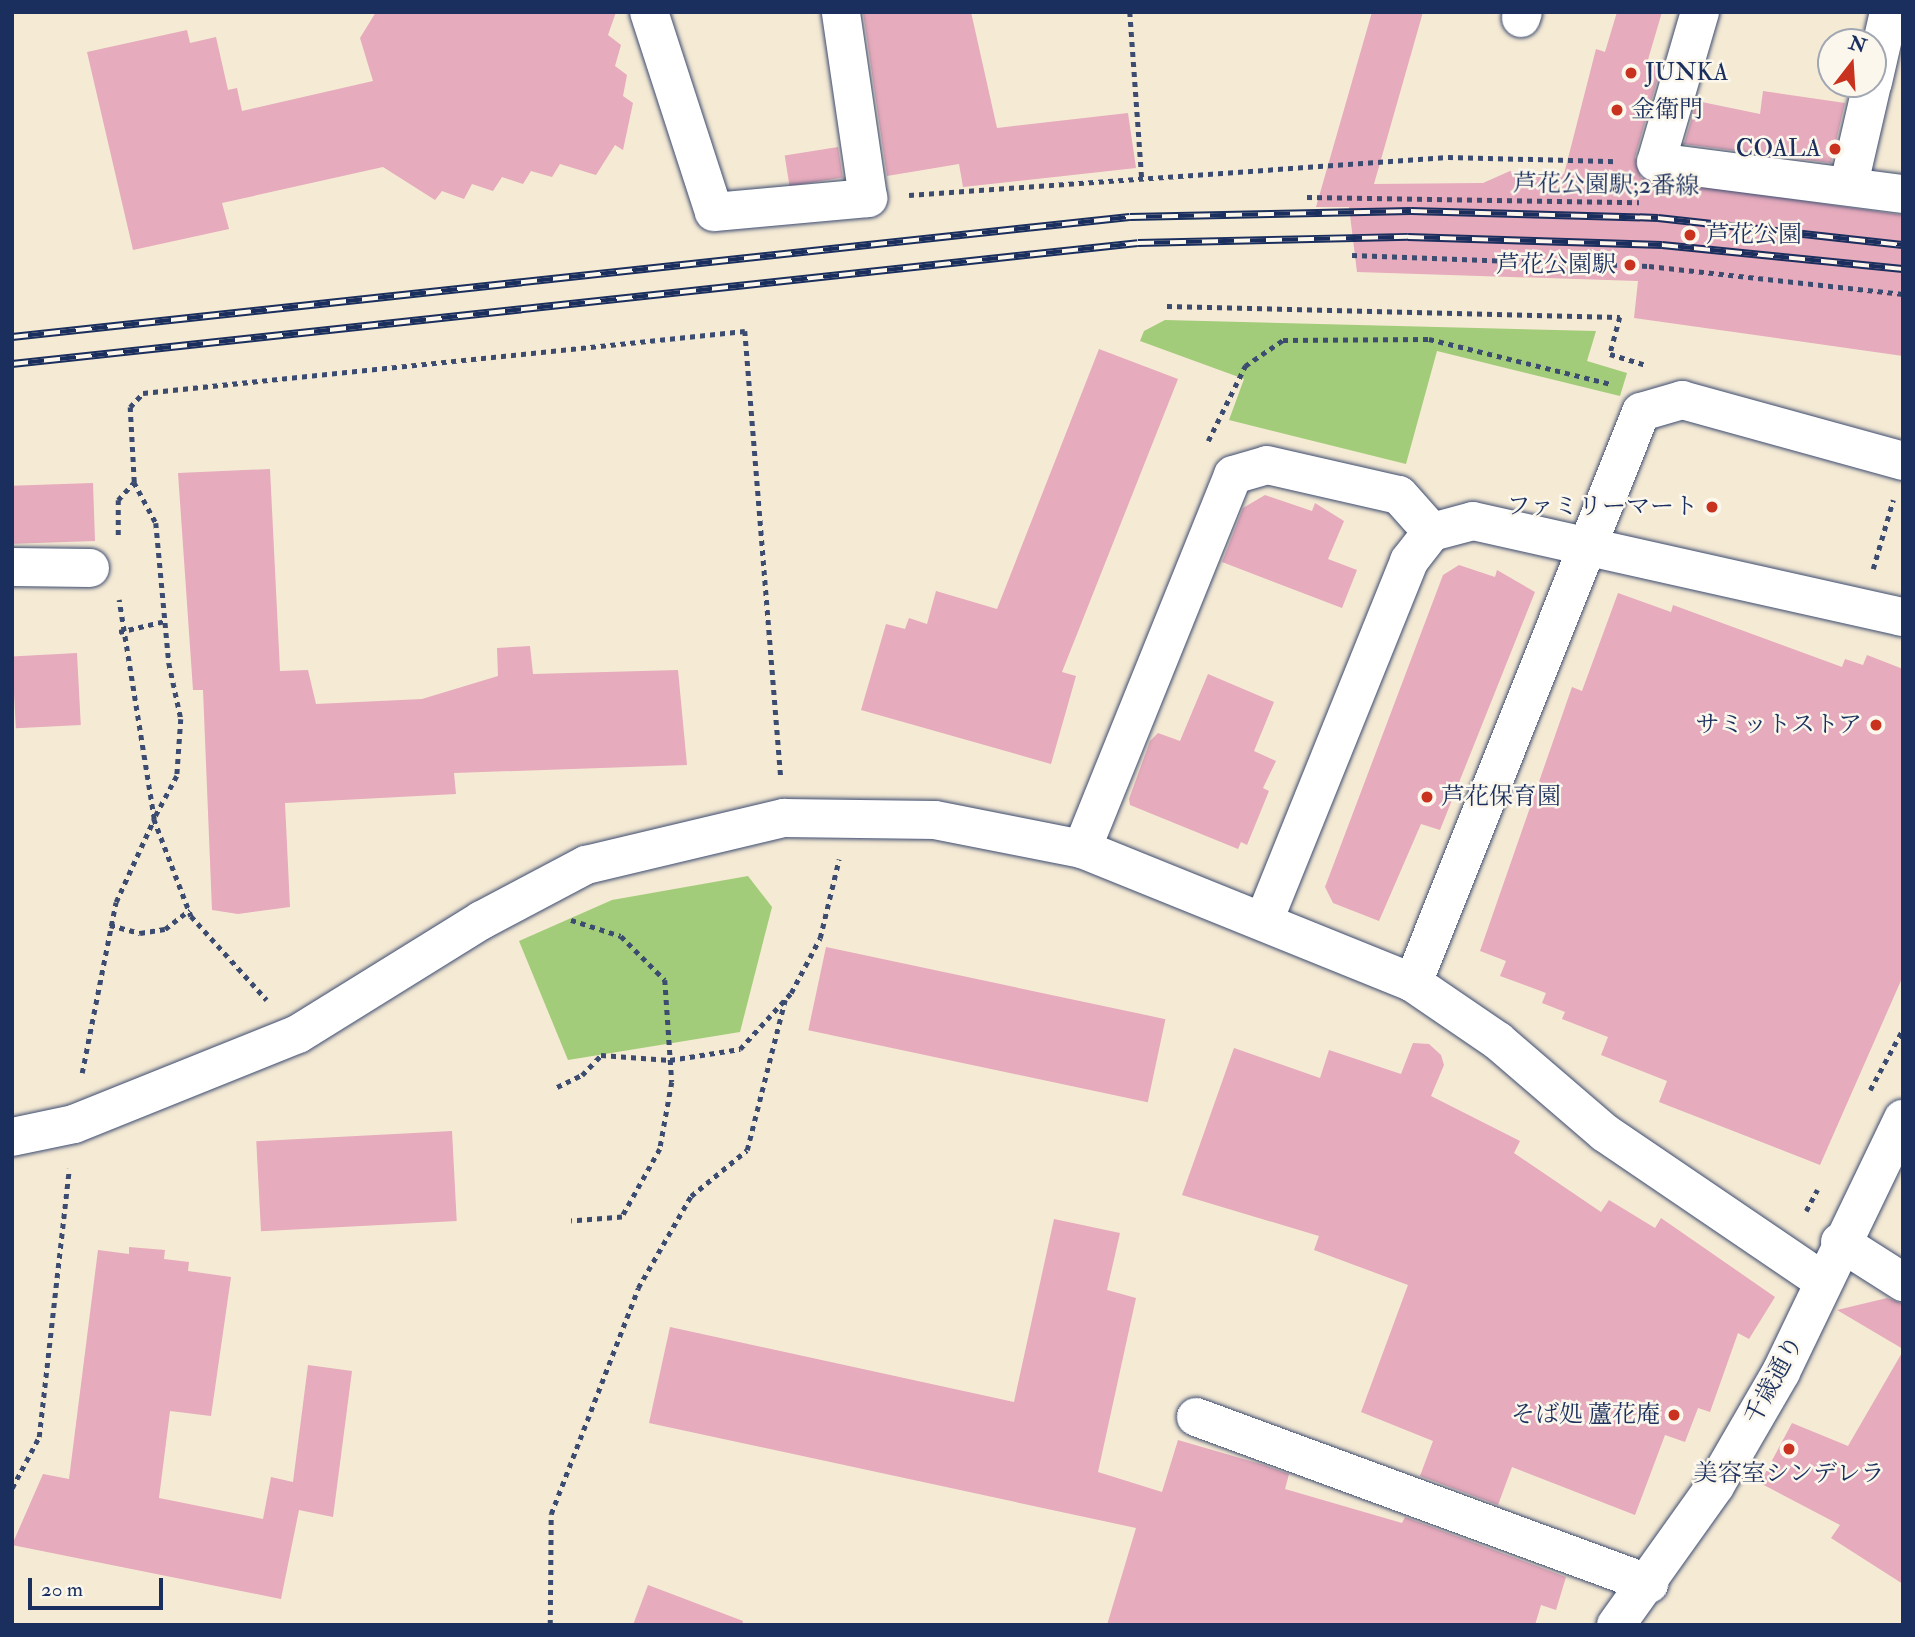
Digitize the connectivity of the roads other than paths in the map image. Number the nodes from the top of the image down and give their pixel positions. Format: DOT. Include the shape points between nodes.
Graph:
graph roads {
  1 [pos="649,12"];
  2 [pos="841,12"];
  3 [pos="1700,12"];
  4 [pos="1869,98"];
  5 [pos="1849,184"];
  6 [pos="1903,194"];
  7 [pos="1899,474"];
  8 [pos="1428,535"];
  9 [pos="1585,547"];
  10 [pos="12,567"];
  11 [pos="90,568"];
  12 [pos="1902,613"];
  13 [pos="1082,849"];
  14 [pos="1265,918"];
  15 [pos="1413,982"];
  16 [pos="1903,1119"];
  17 [pos="12,1137"];
  18 [pos="1840,1242"];
  19 [pos="1823,1281"];
  20 [pos="1903,1282"];
  21 [pos="1196,1417"];
  22 [pos="1649,1584"];
  23 [pos="1616,1625"];
  1 -- 2 [label="street" via="714,212 868,198"];
  3 -- 5 [label="street" via="1656,162"];
  4 -- 5 [label="street"];
  5 -- 6 [label="street"];
  7 -- 9 [label="street" via="1682,400 1659,402 1629,429"];
  8 -- 9 [label="street" via="1473,521"];
  8 -- 13 [label="street" via="1399,495 1267,465 1233,475"];
  8 -- 14 [label="street"];
  9 -- 12 [label="street"];
  9 -- 15 [label="street"];
  10 -- 11 [label="street"];
  13 -- 14 [label="street"];
  13 -- 17 [label="street" via="982,825 784,818 586,865 298,1034 74,1124"];
  14 -- 15 [label="street"];
  15 -- 19 [label="street" via="1498,1041 1605,1133"];
  16 -- 18 [label="street, 千歳通り"];
  18 -- 19 [label="street, 千歳通り"];
  18 -- 20 [label="street"];
  19 -- 22 [label="street, 千歳通り" via="1781,1372"];
  21 -- 22 [label="street"];
  22 -- 23 [label="street, 千歳通り"];
}
